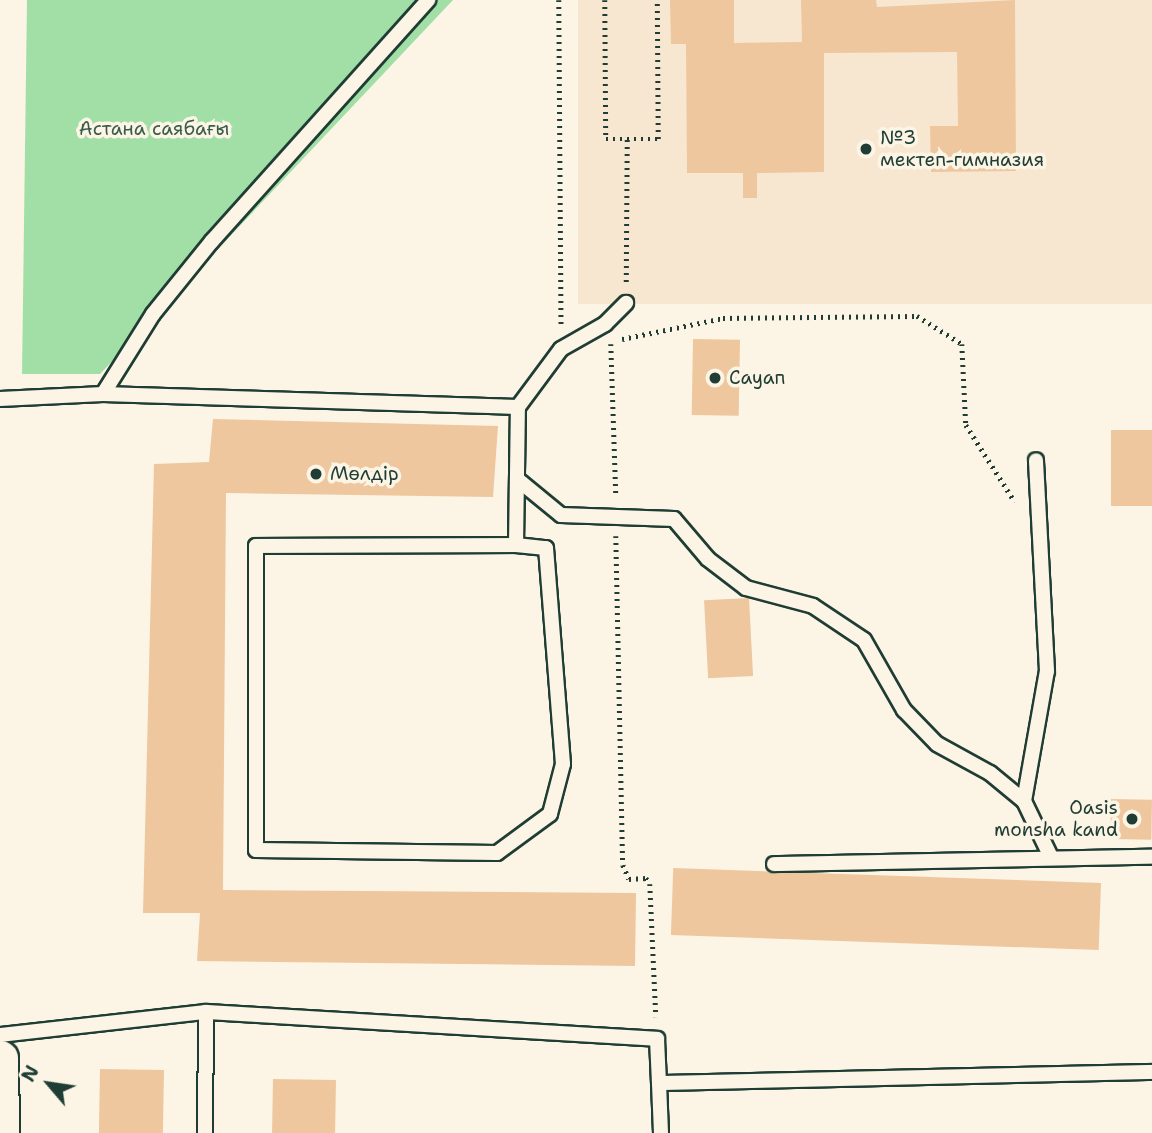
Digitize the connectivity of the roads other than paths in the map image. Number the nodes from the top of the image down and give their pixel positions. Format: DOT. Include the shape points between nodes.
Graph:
graph roads {
  1 [pos="428,0"];
  2 [pos="626,303"];
  3 [pos="103,394"];
  4 [pos="0,399"];
  5 [pos="518,407"];
  6 [pos="1036,460"];
  7 [pos="517,480"];
  8 [pos="516,545"];
  9 [pos="1024,801"];
  10 [pos="1152,856"];
  11 [pos="1051,857"];
  12 [pos="774,864"];
  13 [pos="206,1012"];
  14 [pos="0,1035"];
  15 [pos="0,1058"];
  16 [pos="1152,1073"];
  17 [pos="659,1083"];
  18 [pos="1,1133"];
  19 [pos="205,1133"];
  20 [pos="660,1133"];
  1 -- 3 [label="lane" via="212,241 153,314"];
  2 -- 5 [label="lane" via="605,324 561,349"];
  3 -- 4 [label="lane"];
  3 -- 5 [label="lane"];
  5 -- 7 [label="lane"];
  6 -- 9 [label="lane" via="1047,671"];
  7 -- 8 [label="lane"];
  7 -- 9 [label="lane" via="561,514 674,519 708,559 746,588 813,606 864,640 904,710 937,744 990,773"];
  8 -- 8 [label="lane" via="546,548 563,764 550,814 497,853 256,850 256,546"];
  9 -- 11 [label="lane"];
  10 -- 11 [label="lane"];
  11 -- 12 [label="lane"];
  13 -- 14 [label="lane"];
  13 -- 17 [label="lane" via="657,1039"];
  13 -- 19 [label="lane"];
  15 -- 18 [label="street"];
  16 -- 17 [label="lane"];
  17 -- 20 [label="lane"];
}
